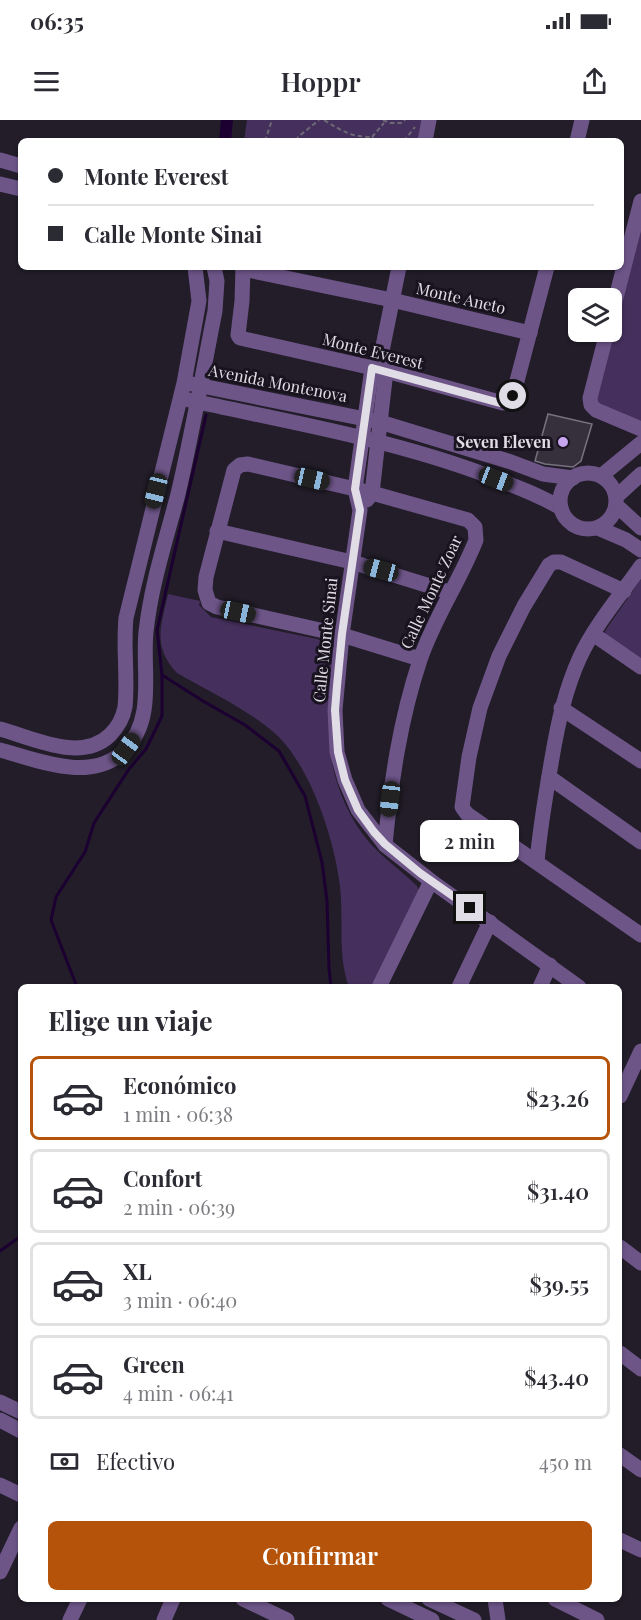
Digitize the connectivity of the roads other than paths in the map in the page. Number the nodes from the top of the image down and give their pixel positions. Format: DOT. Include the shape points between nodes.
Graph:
graph roads {
  1 [pos="582,120"];
  2 [pos="424,122"];
  3 [pos="425,138"];
  4 [pos="579,138"];
  5 [pos="0,160"];
  6 [pos="18,165"];
  7 [pos="0,184"];
  8 [pos="18,188"];
  9 [pos="640,206"];
  10 [pos="624,268"];
  11 [pos="195,270"];
  12 [pos="215,270"];
  13 [pos="243,270"];
  14 [pos="252,270"];
  15 [pos="398,270"];
  16 [pos="546,270"];
  17 [pos="623,270"];
  18 [pos="619,288"];
  19 [pos="392,300"];
  20 [pos="530,333"];
  21 [pos="604,342"];
  22 [pos="380,365"];
  23 [pos="182,390"];
  24 [pos="199,394"];
  25 [pos="372,420"];
  26 [pos="641,429"];
  27 [pos="362,438"];
  28 [pos="378,441"];
  29 [pos="641,444"];
  30 [pos="641,474"];
  31 [pos="601,477"];
  32 [pos="573,478"];
  33 [pos="355,489"];
  34 [pos="372,493"];
  35 [pos="616,501"];
  36 [pos="561,508"];
  37 [pos="360,510"];
  38 [pos="598,528"];
  39 [pos="641,528"];
  40 [pos="217,531"];
  41 [pos="641,550"];
  42 [pos="352,562"];
  43 [pos="641,566"];
  44 [pos="624,591"];
  45 [pos="450,592"];
  46 [pos="342,634"];
  47 [pos="593,634"];
  48 [pos="420,659"];
  49 [pos="641,667"];
  50 [pos="561,708"];
  51 [pos="0,729"];
  52 [pos="0,750"];
  53 [pos="641,761"];
  54 [pos="549,777"];
  55 [pos="641,843"];
  56 [pos="385,844"];
  57 [pos="537,862"];
  58 [pos="431,881"];
  59 [pos="490,922"];
  60 [pos="641,935"];
  61 [pos="550,965"];
  62 [pos="380,984"];
  63 [pos="460,984"];
  64 [pos="541,984"];
  65 [pos="575,984"];
  66 [pos="641,1051"];
  67 [pos="622,1092"];
  68 [pos="622,1249"];
  69 [pos="641,1263"];
  70 [pos="622,1355"];
  71 [pos="641,1369"];
  72 [pos="0,1402"];
  73 [pos="18,1411"];
  74 [pos="0,1420"];
  75 [pos="18,1429"];
  76 [pos="622,1456"];
  77 [pos="641,1470"];
  78 [pos="0,1485"];
  79 [pos="18,1494"];
  80 [pos="18,1534"];
  81 [pos="622,1541"];
  82 [pos="641,1550"];
  83 [pos="0,1572"];
  84 [pos="79,1602"];
  85 [pos="172,1602"];
  86 [pos="247,1602"];
  87 [pos="394,1602"];
  88 [pos="435,1602"];
  89 [pos="495,1602"];
  90 [pos="561,1602"];
  91 [pos="261,1614"];
  92 [pos="70,1620"];
  93 [pos="164,1620"];
  94 [pos="287,1620"];
  95 [pos="432,1620"];
  96 [pos="474,1620"];
  97 [pos="498,1620"];
  98 [pos="597,1620"];
  1 -- 4 [label="street"];
  2 -- 3 [label="street"];
  5 -- 6 [label="street"];
  7 -- 8 [label="street"];
  9 -- 10 [label="street"];
  11 -- 23 [label="street" via="199,301"];
  12 -- 24 [label="street" via="215,311"];
  13 -- 22 [label="street, Monte Everest" via="240,338"];
  14 -- 19 [label="street, Monte Aneto"];
  15 -- 19 [label="street"];
  16 -- 20 [label="street"];
  17 -- 18 [label="street"];
  19 -- 20 [label="street, Monte Aneto"];
  19 -- 22 [label="street"];
  20 -- 22 [label="street, Monte Everest" via="513,396 503,404"];
  21 -- 26 [label="street" via="591,405 596,411"];
  22 -- 25 [label="street"];
  23 -- 24 [label="street, Avenida Montenova"];
  23 -- 51 [label="street" via="126,618 124,708 117,727 96,745 82,748 54,745"];
  24 -- 25 [label="street, Avenida Montenova"];
  24 -- 27 [label="street, Avenida Montenova"];
  24 -- 52 [label="street" via="151,600 145,642 145,707 135,736 116,758 90,767 60,765"];
  25 -- 27 [label="street"];
  25 -- 28 [label="street"];
  25 -- 32 [label="street, Avenida Montenova" via="543,474"];
  27 -- 28 [label="street, Avenida Montenova"];
  27 -- 33 [label="street"];
  28 -- 34 [label="street"];
  28 -- 36 [label="street, Avenida Montenova" via="453,463 538,495"];
  29 -- 31 [label="street"];
  30 -- 35 [label="street"];
  31 -- 32 [label="street" via="587,474"];
  31 -- 35 [label="street" via="608,482"];
  32 -- 36 [label="street" via="562,491"];
  33 -- 34 [label="street"];
  33 -- 37 [label="street"];
  33 -- 40 [label="street" via="248,464 237,467"];
  34 -- 37 [label="street"];
  34 -- 45 [label="street, Calle Monte Zoar" via="473,524 474,546"];
  35 -- 38 [label="street" via="610,519"];
  35 -- 39 [label="street"];
  36 -- 38 [label="street" via="575,526"];
  37 -- 42 [label="street, Calle Monte Sinai"];
  38 -- 41 [label="street"];
  40 -- 42 [label="street"];
  40 -- 46 [label="street" via="205,584 208,603"];
  42 -- 45 [label="street"];
  42 -- 46 [label="street, Calle Monte Sinai"];
  43 -- 44 [label="street"];
  44 -- 47 [label="street"];
  44 -- 57 [label="street" via="561,562 549,565 499,656 480,708 462,807"];
  45 -- 48 [label="street, Calle Monte Zoar"];
  46 -- 48 [label="street"];
  46 -- 56 [label="street, Calle Monte Sinai" via="335,710 338,752 358,810"];
  47 -- 49 [label="street"];
  47 -- 50 [label="street"];
  48 -- 56 [label="street, Calle Monte Zoar" via="398,744"];
  50 -- 53 [label="street"];
  50 -- 54 [label="street"];
  54 -- 55 [label="street"];
  54 -- 57 [label="street"];
  56 -- 58 [label="street, Calle Monte Sinai"];
  57 -- 60 [label="street"];
  58 -- 59 [label="street, Calle Monte Sinai"];
  58 -- 62 [label="street"];
  59 -- 61 [label="street, Calle Monte Sinai"];
  59 -- 63 [label="street"];
  61 -- 64 [label="street"];
  61 -- 65 [label="street, Calle Monte Sinai"];
  66 -- 67 [label="street"];
  68 -- 69 [label="street"];
  70 -- 71 [label="street"];
  72 -- 73 [label="street"];
  74 -- 75 [label="street"];
  76 -- 77 [label="street"];
  78 -- 79 [label="street"];
  80 -- 83 [label="street"];
  81 -- 82 [label="street"];
  84 -- 92 [label="street"];
  85 -- 93 [label="street"];
  86 -- 91 [label="street"];
  87 -- 95 [label="street"];
  88 -- 96 [label="street"];
  89 -- 97 [label="street"];
  90 -- 98 [label="street"];
  91 -- 94 [label="street"];
}
